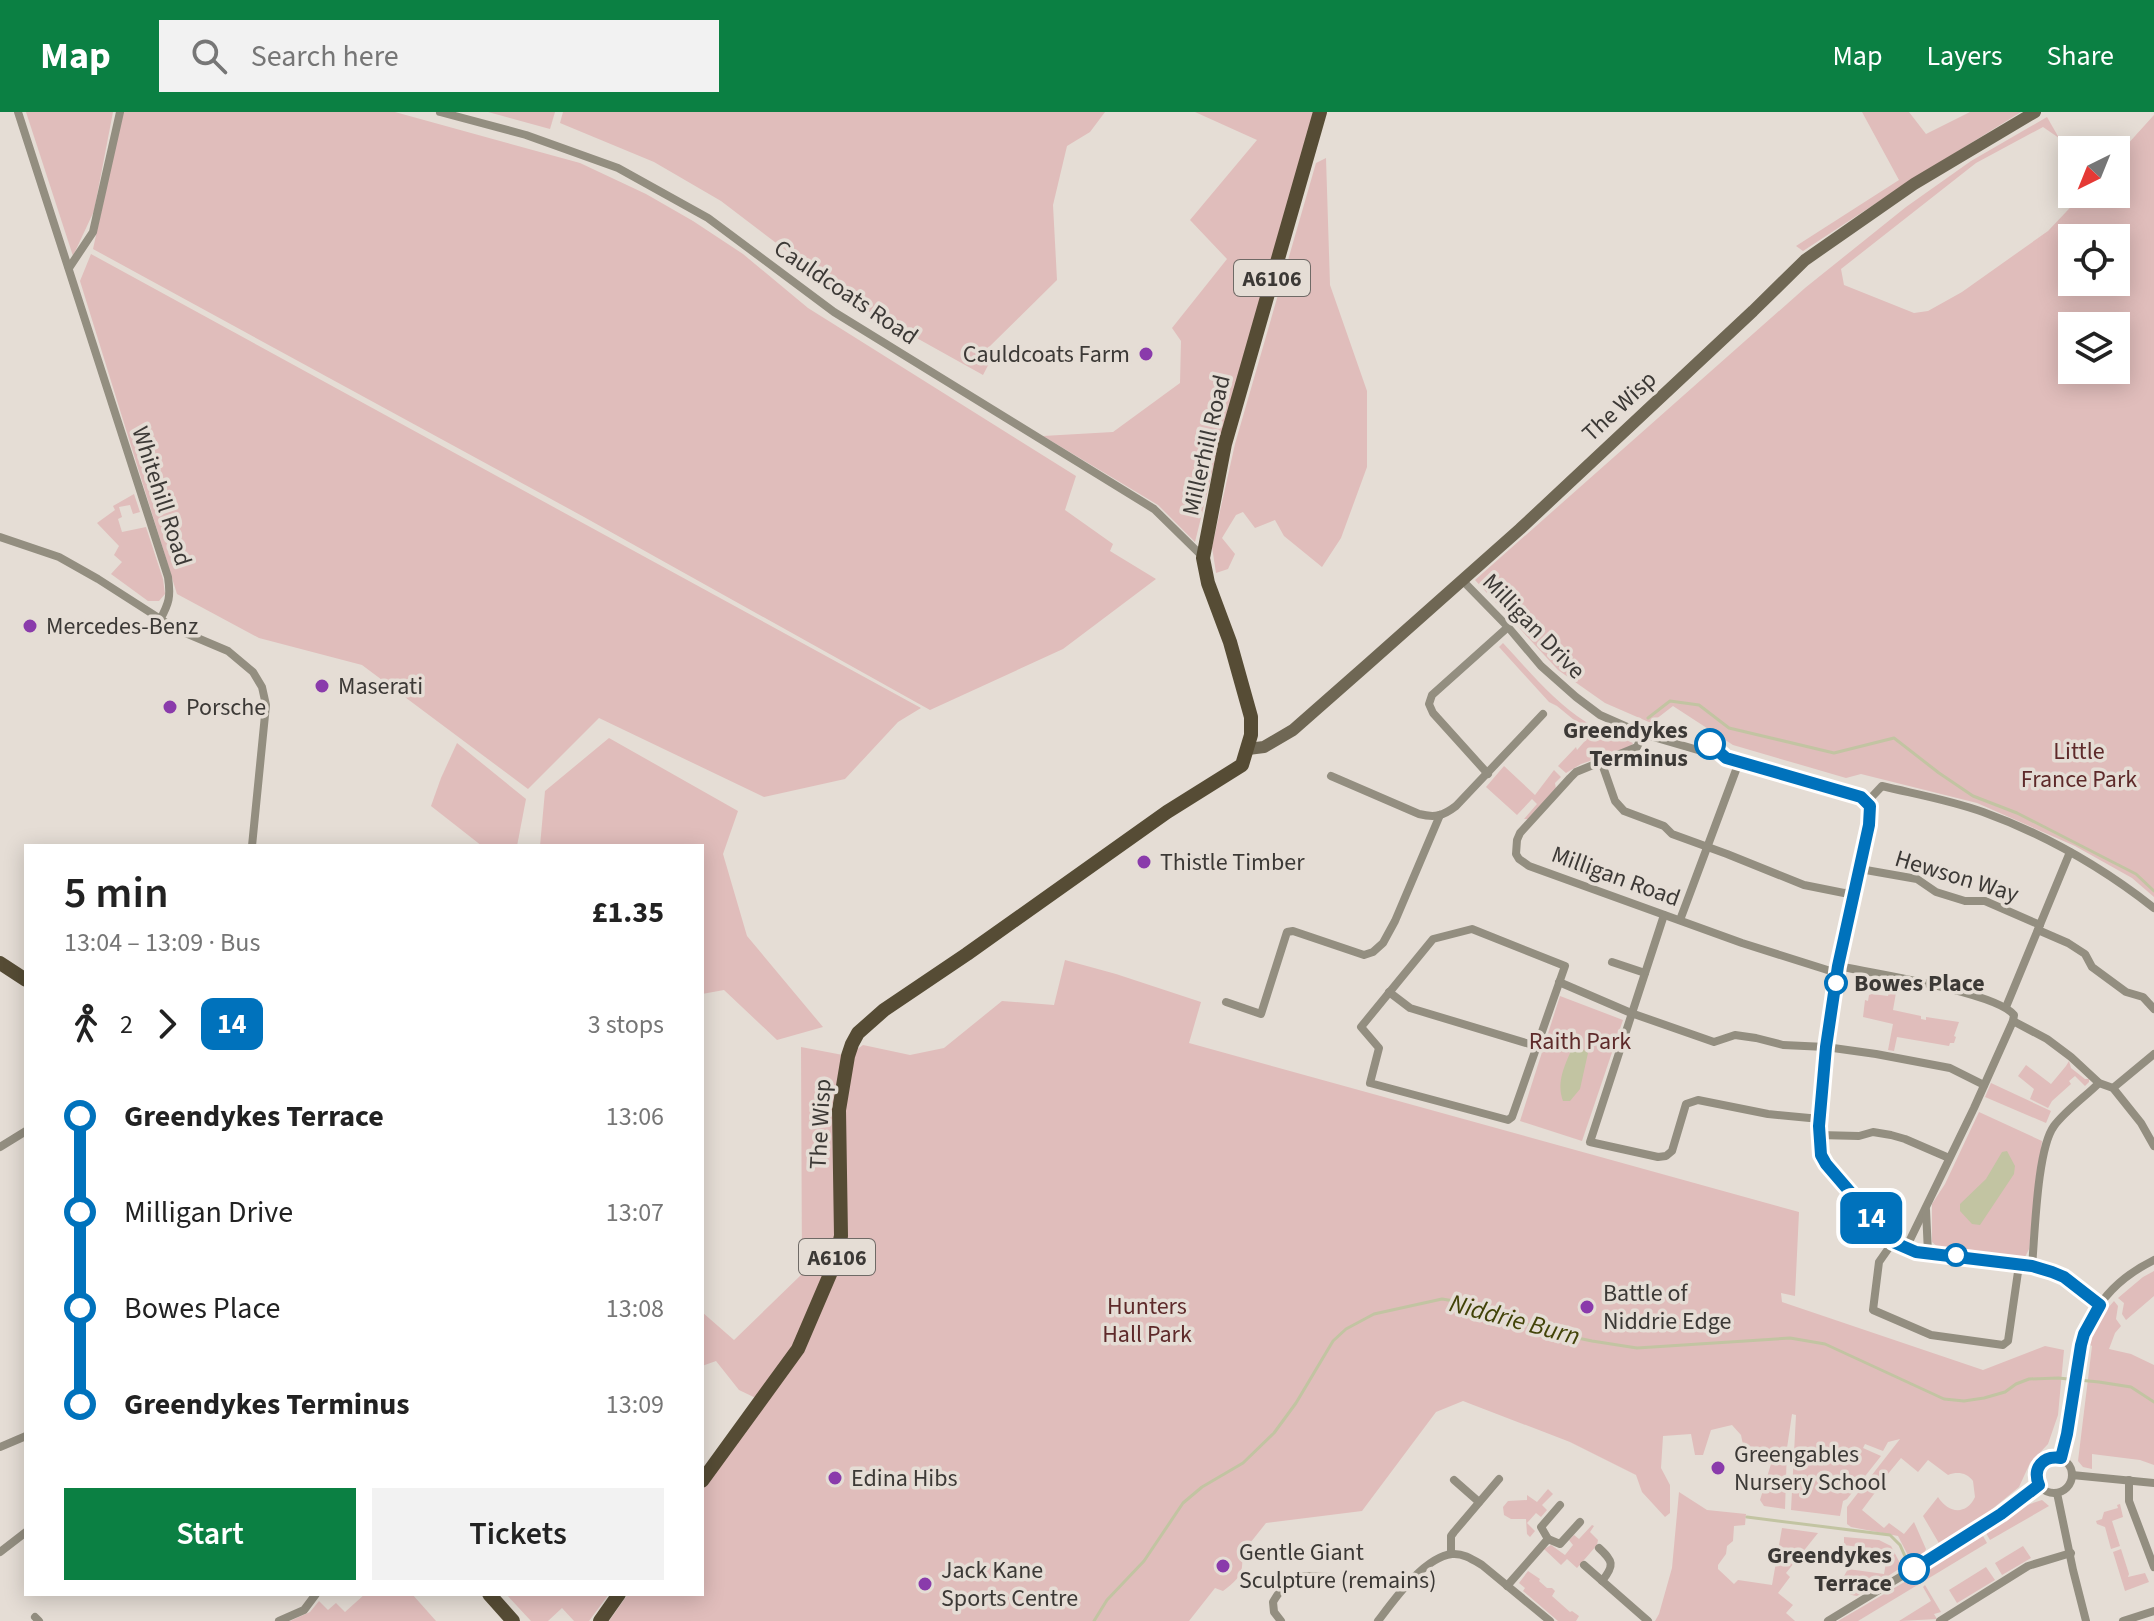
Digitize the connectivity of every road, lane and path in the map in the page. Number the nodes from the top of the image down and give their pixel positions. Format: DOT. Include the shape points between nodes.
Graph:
graph roads {
  1 [pos="18,112"];
  2 [pos="120,112"];
  3 [pos="440,112"];
  4 [pos="1320,112"];
  5 [pos="2035,112"];
  6 [pos="69,268"];
  7 [pos="0,537"];
  8 [pos="1203,558"];
  9 [pos="1463,581"];
  10 [pos="160,620"];
  11 [pos="1508,627"];
  12 [pos="1543,714"];
  13 [pos="1643,734"];
  14 [pos="1248,749"];
  15 [pos="1601,761"];
  16 [pos="1739,762"];
  17 [pos="1488,774"];
  18 [pos="1331,776"];
  19 [pos="1867,802"];
  20 [pos="1440,815"];
  21 [pos="252,844"];
  22 [pos="1707,847"];
  23 [pos="2070,852"];
  24 [pos="1860,869"];
  25 [pos="1855,892"];
  26 [pos="2154,908"];
  27 [pos="1664,915"];
  28 [pos="1680,920"];
  29 [pos="2039,928"];
  30 [pos="1612,962"];
  31 [pos="0,963"];
  32 [pos="1838,970"];
  33 [pos="1645,973"];
  34 [pos="24,979"];
  35 [pos="1559,982"];
  36 [pos="1389,992"];
  37 [pos="1226,1002"];
  38 [pos="2006,1007"];
  39 [pos="2154,1009"];
  40 [pos="1631,1013"];
  41 [pos="2013,1021"];
  42 [pos="1536,1046"];
  43 [pos="1826,1047"];
  44 [pos="2154,1054"];
  45 [pos="2099,1083"];
  46 [pos="1984,1085"];
  47 [pos="2113,1088"];
  48 [pos="1820,1119"];
  49 [pos="24,1132"];
  50 [pos="1819,1135"];
  51 [pos="2154,1146"];
  52 [pos="0,1147"];
  53 [pos="1949,1158"];
  54 [pos="1925,1209"];
  55 [pos="1893,1242"];
  56 [pos="1906,1248"];
  57 [pos="1928,1253"];
  58 [pos="2154,1260"];
  59 [pos="2019,1265"];
  60 [pos="2032,1266"];
  61 [pos="2100,1305"];
  62 [pos="24,1437"];
  63 [pos="0,1447"];
  64 [pos="2061,1458"];
  65 [pos="2072,1475"];
  66 [pos="704,1478"];
  67 [pos="1499,1479"];
  68 [pos="1454,1480"];
  69 [pos="2129,1480"];
  70 [pos="2154,1483"];
  71 [pos="2039,1485"];
  72 [pos="2057,1493"];
  73 [pos="1479,1502"];
  74 [pos="1560,1505"];
  75 [pos="1580,1522"];
  76 [pos="24,1534"];
  77 [pos="1548,1539"];
  78 [pos="1599,1548"];
  79 [pos="0,1552"];
  80 [pos="2071,1553"];
  81 [pos="1451,1554"];
  82 [pos="1584,1565"];
  83 [pos="2154,1567"];
  84 [pos="1327,1577"];
  85 [pos="1602,1581"];
  86 [pos="1507,1586"];
  87 [pos="314,1596"];
  88 [pos="491,1596"];
  89 [pos="618,1596"];
  90 [pos="2154,1611"];
  91 [pos="1945,1620"];
  92 [pos="279,1621"];
  93 [pos="513,1621"];
  94 [pos="600,1621"];
  95 [pos="1281,1621"];
  96 [pos="1378,1621"];
  97 [pos="1550,1621"];
  98 [pos="1648,1621"];
  99 [pos="1828,1621"];
  100 [pos="2086,1621"];
  101 [pos="2123,1621"];
  1 -- 6 [label="street, Whitehill Road"];
  2 -- 6 [label="street" via="93,232"];
  3 -- 8 [label="street, Cauldcoats Road" via="618,168 708,218 834,312 1154,509"];
  4 -- 8 [label="main road, Millerhill Road / A6106" via="1225,444"];
  5 -- 9 [label="street, The Wisp" via="1914,184 1805,260"];
  6 -- 10 [label="street, Whitehill Road" via="168,577 169,602"];
  7 -- 10 [label="street" via="59,557"];
  8 -- 14 [label="main road, Millerhill Road / A6106" via="1251,717"];
  9 -- 11 [label="street, Milligan Drive"];
  9 -- 14 [label="street, The Wisp" via="1293,730 1264,747"];
  10 -- 21 [label="street" via="228,651 262,687 266,705"];
  11 -- 13 [label="street, Milligan Drive" via="1576,697 1600,715"];
  11 -- 17 [label="street" via="1432,695 1429,704"];
  12 -- 17 [label="street"];
  13 -- 15 [label="street, Milligan Road" via="1637,747"];
  13 -- 16 [label="street, Milligan Drive"];
  14 -- 66 [label="main road, The Wisp / A6106" via="1242,765 1167,812 858,1033 848,1056 839,1110 841,1236 834,1265 798,1349"];
  15 -- 22 [label="street" via="1624,811"];
  15 -- 27 [label="street, Milligan Road" via="1576,772 1563,785 1520,833 1516,854 1529,866"];
  16 -- 19 [label="street"];
  16 -- 22 [label="street"];
  17 -- 20 [label="street"];
  18 -- 20 [label="street" via="1419,814"];
  19 -- 23 [label="street" via="1882,786 1896,789 1981,811"];
  19 -- 24 [label="street" via="1871,812"];
  20 -- 37 [label="street" via="1395,921 1373,952 1364,955 1287,932 1261,1014"];
  22 -- 25 [label="street" via="1804,885"];
  22 -- 28 [label="street"];
  23 -- 26 [label="street"];
  23 -- 29 [label="street"];
  24 -- 25 [label="street"];
  24 -- 29 [label="street, Hewson Way" via="1917,879 1965,901 1985,901"];
  25 -- 32 [label="street"];
  27 -- 28 [label="street, Milligan Road"];
  27 -- 33 [label="street"];
  28 -- 32 [label="street, Milligan Road"];
  29 -- 38 [label="street"];
  29 -- 39 [label="street, Hewson Way" via="2085,954 2092,967"];
  30 -- 33 [label="street"];
  31 -- 34 [label="main road"];
  32 -- 38 [label="street" via="1952,989"];
  32 -- 43 [label="street"];
  33 -- 40 [label="street"];
  35 -- 36 [label="street" via="1565,966 1472,929 1433,939"];
  35 -- 40 [label="street"];
  35 -- 42 [label="street"];
  36 -- 42 [label="street" via="1410,1008"];
  36 -- 42 [label="street" via="1361,1027 1379,1048 1370,1083 1508,1120"];
  38 -- 41 [label="street"];
  40 -- 43 [label="street" via="1714,1042 1735,1035"];
  40 -- 48 [label="street" via="1590,1142 1666,1156 1686,1104 1698,1100"];
  41 -- 45 [label="street" via="2047,1039"];
  41 -- 46 [label="street"];
  43 -- 46 [label="street" via="1947,1067"];
  43 -- 48 [label="street"];
  44 -- 47 [label="street"];
  45 -- 47 [label="street"];
  45 -- 60 [label="street" via="2051,1132 2041,1174"];
  46 -- 53 [label="street"];
  47 -- 51 [label="street"];
  48 -- 50 [label="street"];
  49 -- 52 [label="street"];
  50 -- 53 [label="street" via="1873,1132"];
  50 -- 55 [label="street" via="1826,1164"];
  53 -- 54 [label="street"];
  54 -- 56 [label="street"];
  54 -- 57 [label="street"];
  55 -- 56 [label="street"];
  55 -- 59 [label="street" via="1879,1262 1873,1310 1947,1338 2003,1345 2008,1341"];
  56 -- 57 [label="street"];
  57 -- 59 [label="street"];
  58 -- 61 [label="street" via="2123,1279"];
  59 -- 60 [label="street"];
  60 -- 61 [label="street" via="2064,1277"];
  61 -- 64 [label="street" via="2084,1334"];
  62 -- 63 [label="street"];
  64 -- 65 [label="street"];
  64 -- 71 [label="street" via="2040,1463"];
  65 -- 69 [label="street"];
  65 -- 72 [label="street"];
  67 -- 73 [label="street"];
  68 -- 73 [label="street"];
  69 -- 70 [label="street"];
  69 -- 83 [label="street" via="2129,1501"];
  71 -- 72 [label="street"];
  71 -- 99 [label="street" via="1989,1522"];
  72 -- 80 [label="street"];
  73 -- 81 [label="street" via="1451,1536"];
  74 -- 77 [label="street" via="1541,1527"];
  75 -- 77 [label="street" via="1560,1544"];
  76 -- 79 [label="street"];
  77 -- 86 [label="street"];
  78 -- 85 [label="street" via="1612,1565"];
  80 -- 91 [label="street" via="2028,1566"];
  80 -- 100 [label="street"];
  81 -- 86 [label="street" via="1470,1558"];
  81 -- 96 [label="street" via="1422,1570"];
  82 -- 85 [label="street"];
  84 -- 95 [label="street" via="1292,1579 1273,1602"];
  85 -- 98 [label="street"];
  86 -- 97 [label="street"];
  87 -- 92 [label="street" via="304,1610"];
  88 -- 93 [label="main road"];
  89 -- 94 [label="main road"];
  90 -- 101 [label="street"];
}
